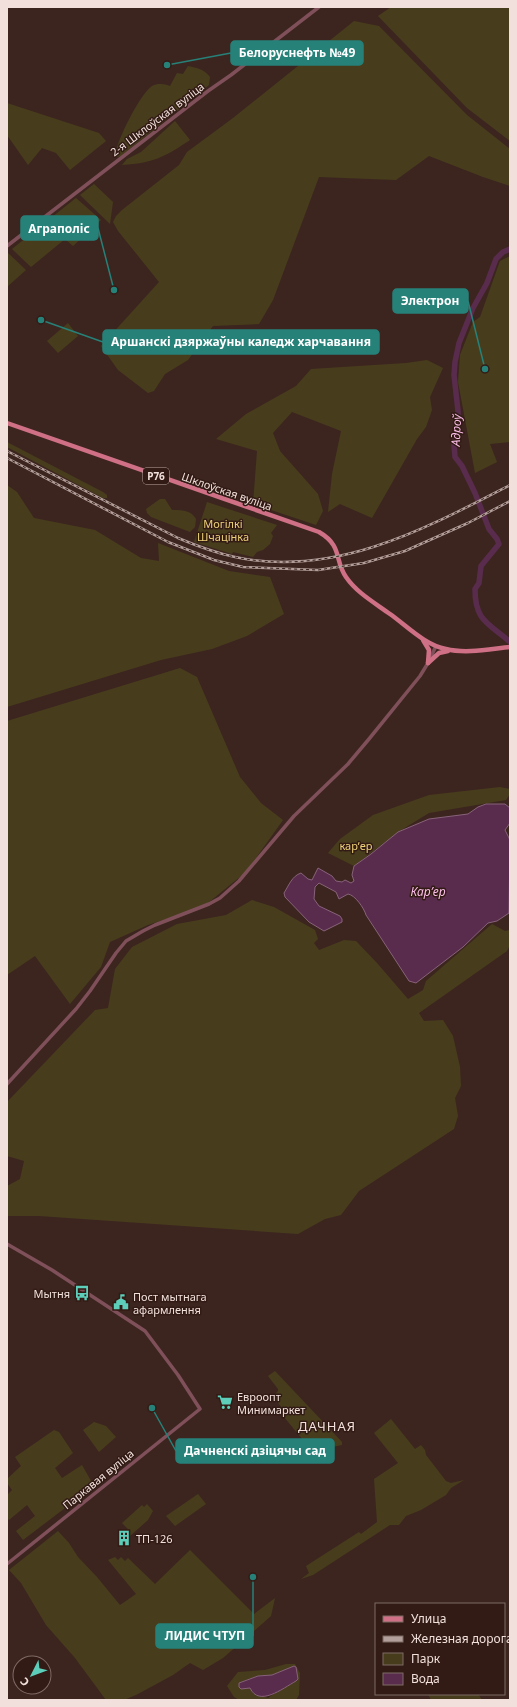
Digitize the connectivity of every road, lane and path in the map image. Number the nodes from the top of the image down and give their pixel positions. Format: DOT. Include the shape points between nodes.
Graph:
graph roads {
  1 [pos="319,7"];
  2 [pos="7,246"];
  3 [pos="7,424"];
  4 [pos="420,636"];
  5 [pos="438,647"];
  6 [pos="510,647"];
  7 [pos="456,651"];
  8 [pos="430,662"];
  9 [pos="7,1084"];
  10 [pos="7,1244"];
  11 [pos="7,1564"];
  1 -- 2 [label="street, 2-я Шклоўская вуліца"];
  3 -- 4 [label="main road, Шклоўская вуліца / Р76" via="323,535 334,546 342,572 358,591"];
  4 -- 5 [label="main road, Р76"];
  4 -- 8 [label="main road" via="429,650"];
  5 -- 7 [label="main road, Р76"];
  5 -- 8 [label="street"];
  6 -- 7 [label="main road, Р76"];
  7 -- 8 [label="main road" via="441,652"];
  8 -- 9 [label="street" via="356,756 294,816 239,881 209,904 155,925 126,942 76,1009"];
  10 -- 11 [label="street, Паркавая вуліца" via="52,1270 145,1331 200,1409"];
}
